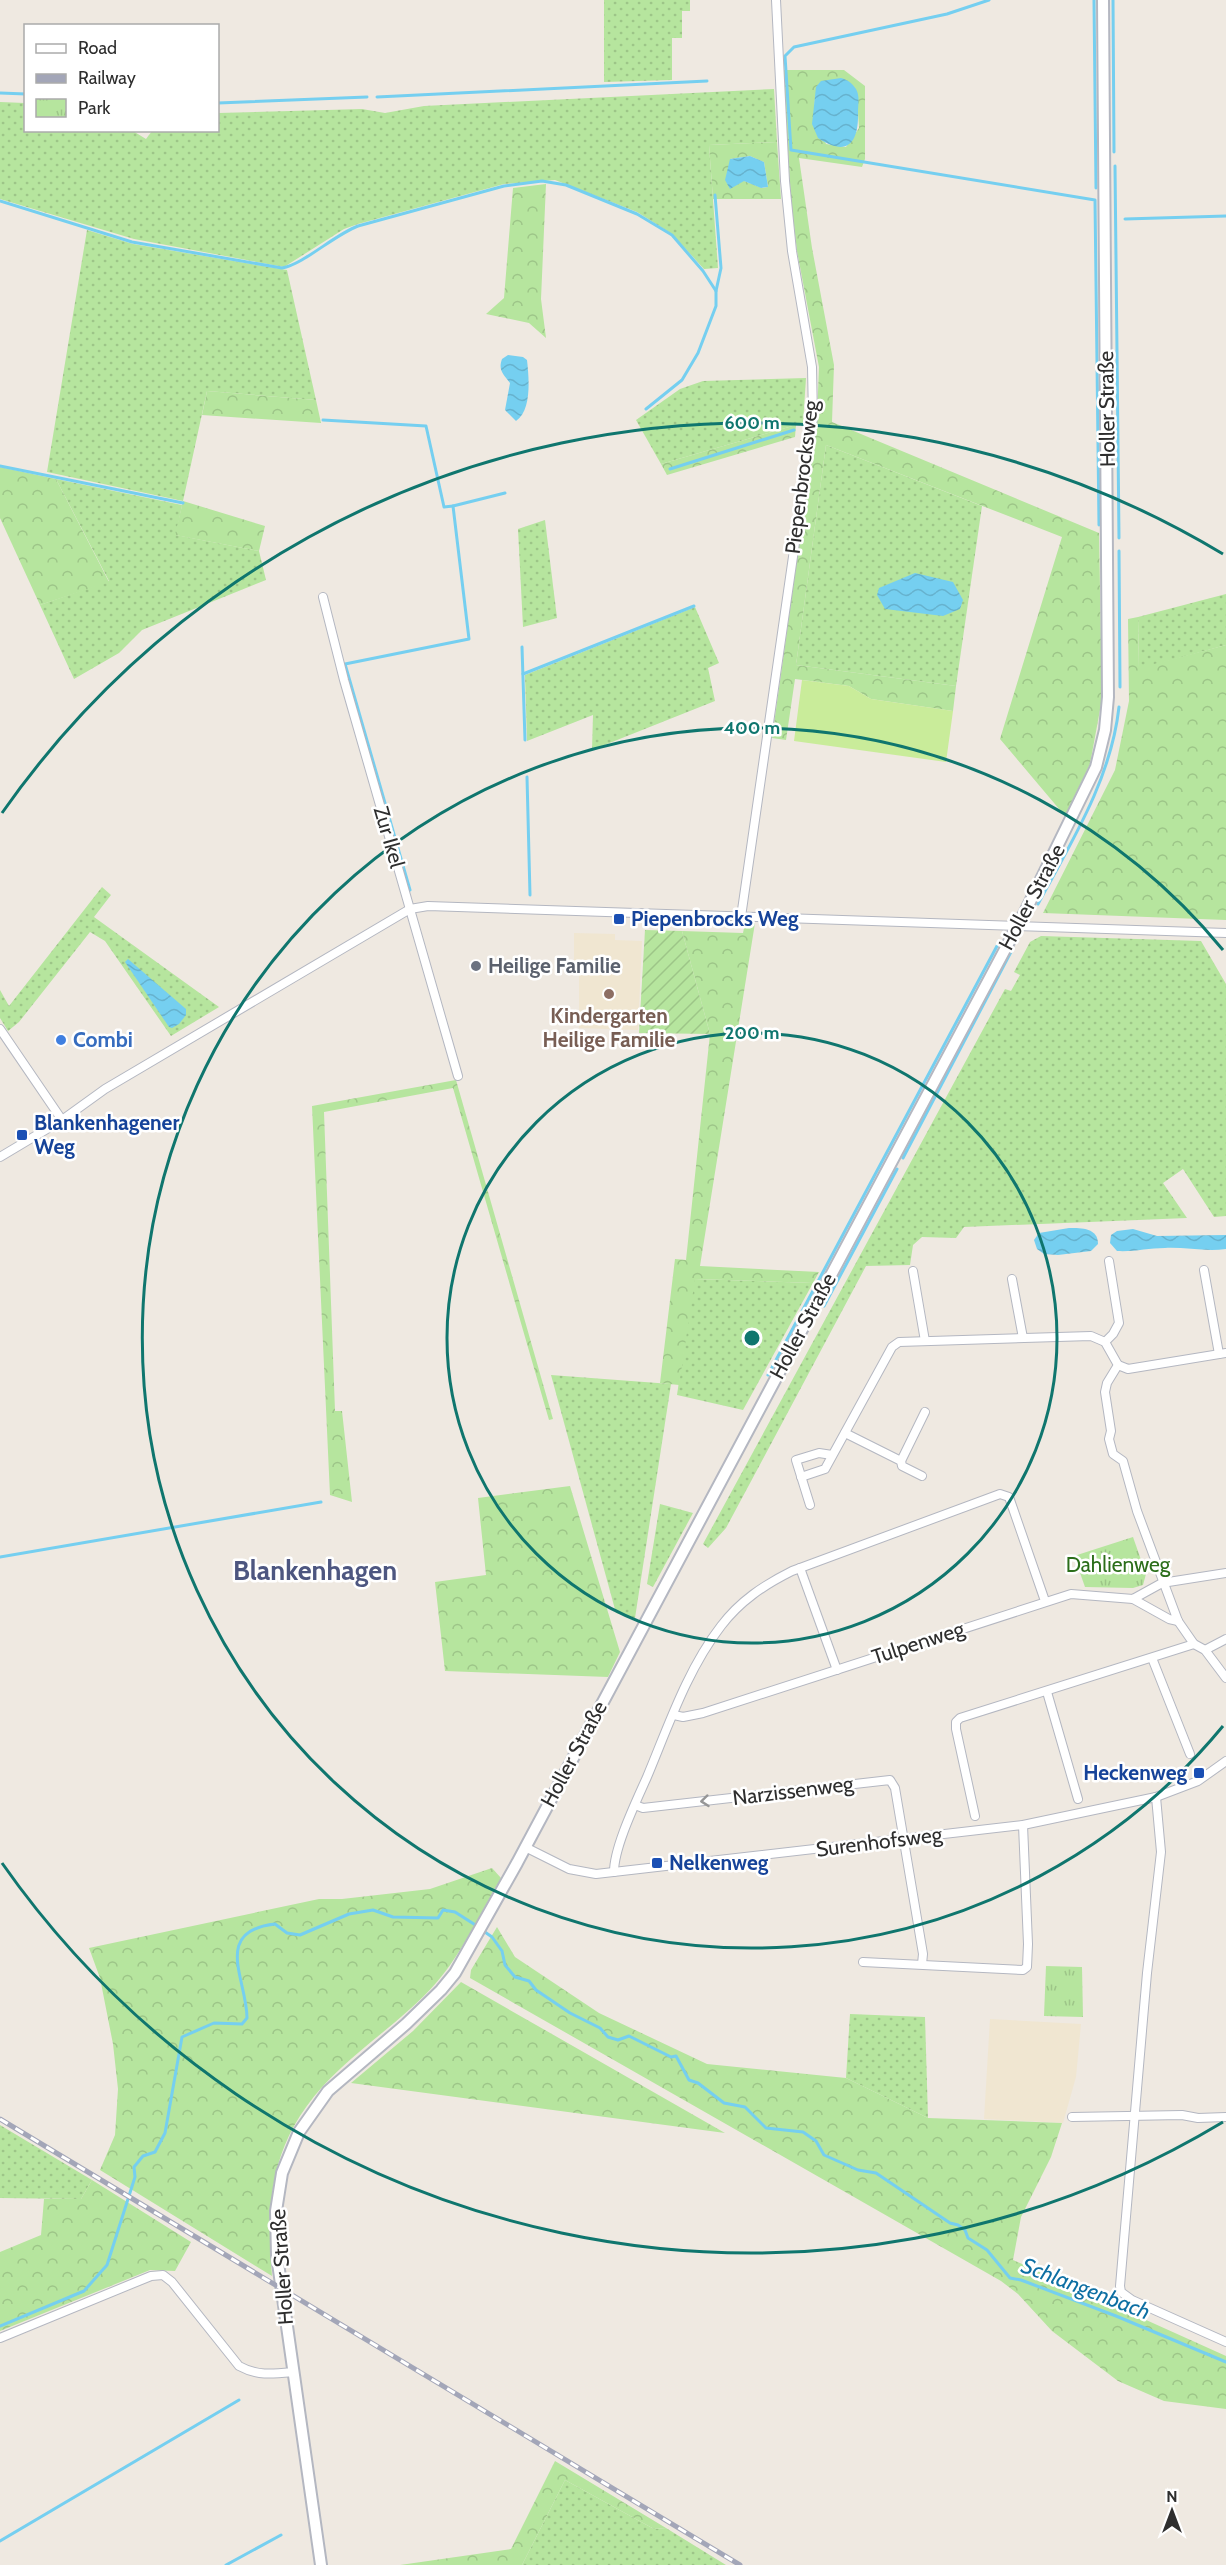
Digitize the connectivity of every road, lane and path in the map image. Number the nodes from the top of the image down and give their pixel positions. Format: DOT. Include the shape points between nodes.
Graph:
graph roads {
  1 [pos="776,0"];
  2 [pos="1104,0"];
  3 [pos="323,597"];
  4 [pos="410,909"];
  5 [pos="741,917"];
  6 [pos="1018,925"];
  7 [pos="1226,933"];
  8 [pos="0,1029"];
  9 [pos="458,1076"];
  10 [pos="62,1120"];
  11 [pos="0,1157"];
  12 [pos="1108,1261"];
  13 [pos="1204,1270"];
  14 [pos="913,1271"];
  15 [pos="1012,1279"];
  16 [pos="1023,1338"];
  17 [pos="925,1341"];
  18 [pos="1105,1342"];
  19 [pos="1222,1353"];
  20 [pos="1118,1365"];
  21 [pos="925,1412"];
  22 [pos="845,1433"];
  23 [pos="832,1455"];
  24 [pos="901,1461"];
  25 [pos="922,1476"];
  26 [pos="801,1477"];
  27 [pos="810,1505"];
  28 [pos="800,1568"];
  29 [pos="1226,1573"];
  30 [pos="1162,1583"];
  31 [pos="1133,1599"];
  32 [pos="1044,1601"];
  33 [pos="1178,1620"];
  34 [pos="1226,1639"];
  35 [pos="1194,1644"];
  36 [pos="1205,1650"];
  37 [pos="1152,1658"];
  38 [pos="837,1670"];
  39 [pos="1226,1678"];
  40 [pos="1047,1692"];
  41 [pos="674,1714"];
  42 [pos="1190,1754"];
  43 [pos="1226,1761"];
  44 [pos="1156,1797"];
  45 [pos="1078,1799"];
  46 [pos="635,1805"];
  47 [pos="975,1816"];
  48 [pos="1023,1825"];
  49 [pos="903,1839"];
  50 [pos="525,1847"];
  51 [pos="614,1872"];
  52 [pos="863,1962"];
  53 [pos="922,1964"];
  54 [pos="1072,2116"];
  55 [pos="1135,2116"];
  56 [pos="1226,2117"];
  57 [pos="0,2338"];
  58 [pos="1226,2342"];
  59 [pos="293,2372"];
  60 [pos="321,2565"];
  1 -- 5 [label="street, Piepenbrocksweg" via="785,181 792,251 813,366 813,418"];
  2 -- 6 [label="street, Holler Straße" via="1108,697 1105,730 1096,767"];
  3 -- 4 [label="street, Zur Ikel"];
  4 -- 5 [label="street" via="428,906"];
  4 -- 9 [label="street, Zur Ikel"];
  4 -- 10 [label="street" via="105,1089"];
  5 -- 6 [label="street"];
  6 -- 7 [label="street"];
  6 -- 50 [label="street, Holler Straße"];
  8 -- 10 [label="street"];
  10 -- 11 [label="street"];
  12 -- 18 [label="street" via="1119,1323"];
  13 -- 19 [label="street"];
  14 -- 17 [label="street"];
  15 -- 16 [label="street"];
  16 -- 17 [label="street"];
  16 -- 18 [label="street" via="1091,1336"];
  17 -- 22 [label="street" via="899,1342 892,1347"];
  18 -- 20 [label="street"];
  19 -- 20 [label="street" via="1128,1369"];
  20 -- 30 [label="street" via="1105,1392 1109,1439 1113,1454 1123,1461"];
  21 -- 24 [label="street"];
  22 -- 23 [label="street"];
  22 -- 24 [label="street"];
  23 -- 26 [label="street" via="825,1469"];
  23 -- 26 [label="street" via="796,1460"];
  24 -- 25 [label="street" via="902,1466"];
  26 -- 27 [label="street"];
  28 -- 32 [label="street" via="1000,1494 1009,1497"];
  28 -- 38 [label="street"];
  28 -- 41 [label="street" via="765,1585 722,1626"];
  29 -- 30 [label="street"];
  30 -- 31 [label="street"];
  30 -- 33 [label="street"];
  31 -- 32 [label="street, Tulpenweg" via="1082,1593"];
  31 -- 33 [label="street"];
  32 -- 38 [label="street, Tulpenweg"];
  33 -- 35 [label="street"];
  34 -- 36 [label="street"];
  35 -- 36 [label="street"];
  35 -- 37 [label="street"];
  36 -- 39 [label="street"];
  37 -- 40 [label="street"];
  37 -- 42 [label="street"];
  38 -- 41 [label="street, Tulpenweg" via="703,1713 683,1717"];
  40 -- 45 [label="street"];
  40 -- 47 [label="street" via="956,1722"];
  41 -- 46 [label="street"];
  43 -- 44 [label="street, Surenhofsweg" via="1198,1781"];
  44 -- 48 [label="street, Surenhofsweg"];
  44 -- 55 [label="street" via="1161,1852"];
  49 -- 46 [label="street, Narzissenweg, one-way" via="895,1788 890,1780 644,1808"];
  46 -- 51 [label="street" via="614,1861"];
  48 -- 49 [label="street, Surenhofsweg"];
  48 -- 53 [label="street" via="1027,1967 1023,1970"];
  49 -- 51 [label="street, Surenhofsweg"];
  49 -- 53 [label="street"];
  50 -- 51 [label="street, Surenhofsweg" via="580,1872"];
  50 -- 59 [label="street, Holler Straße" via="455,1973 328,2091 311,2112 288,2154 278,2191 276,2231"];
  52 -- 53 [label="street"];
  54 -- 55 [label="street"];
  55 -- 56 [label="street"];
  55 -- 58 [label="street" via="1121,2292"];
  57 -- 59 [label="street" via="151,2276 163,2276 172,2282 239,2366 262,2374"];
  59 -- 60 [label="street, Holler Straße"];
}
